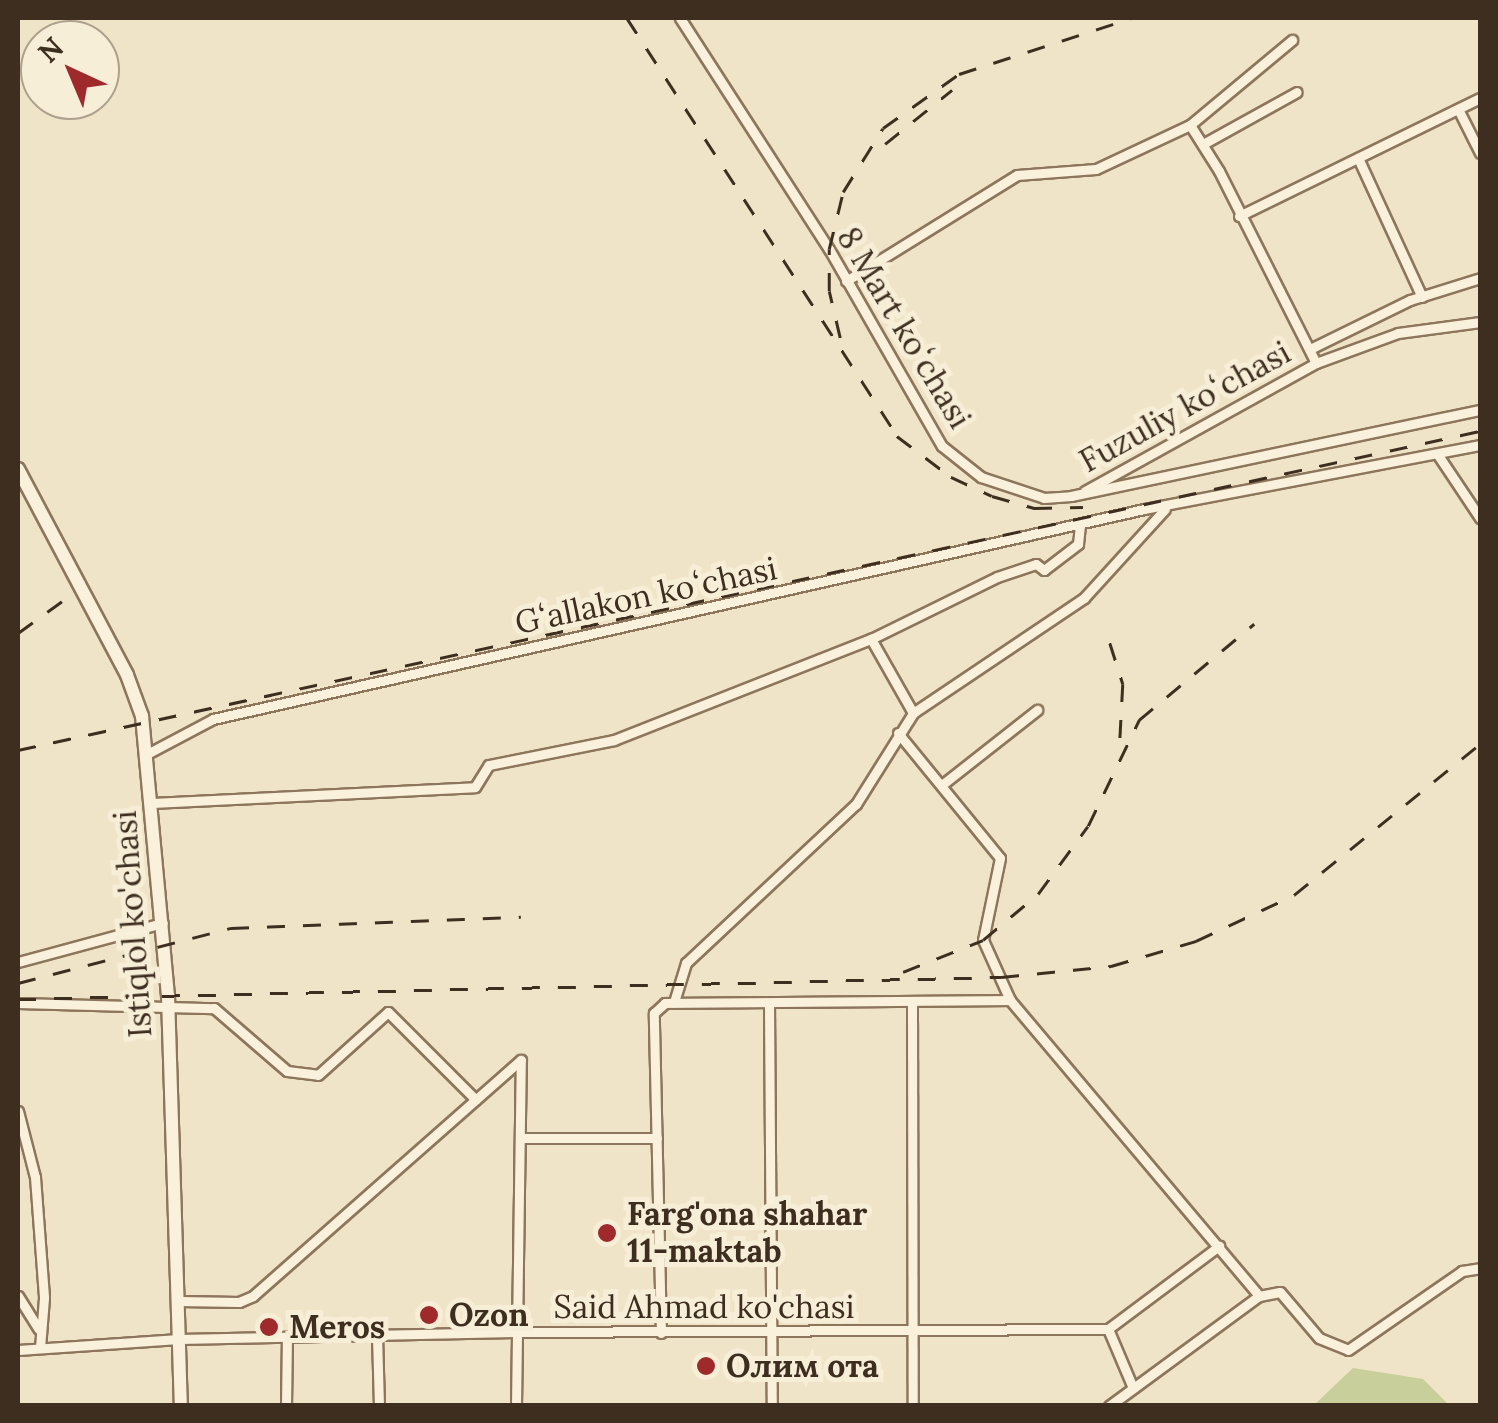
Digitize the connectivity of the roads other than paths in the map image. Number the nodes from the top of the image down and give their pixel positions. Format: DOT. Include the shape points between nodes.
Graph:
graph roads {
  1 [pos="680,18"];
  2 [pos="1292,40"];
  3 [pos="1297,92"];
  4 [pos="1480,98"];
  5 [pos="1458,109"];
  6 [pos="1190,126"];
  7 [pos="1203,144"];
  8 [pos="1480,153"];
  9 [pos="1358,158"];
  10 [pos="1239,216"];
  11 [pos="1480,278"];
  12 [pos="846,281"];
  13 [pos="1422,296"];
  14 [pos="1480,322"];
  15 [pos="1312,348"];
  16 [pos="1316,363"];
  17 [pos="1480,410"];
  18 [pos="1480,444"];
  19 [pos="1438,455"];
  20 [pos="18,469"];
  21 [pos="1078,494"];
  22 [pos="1165,509"];
  23 [pos="1480,518"];
  24 [pos="1080,525"];
  25 [pos="871,638"];
  26 [pos="1037,710"];
  27 [pos="913,713"];
  28 [pos="898,733"];
  29 [pos="145,755"];
  30 [pos="943,784"];
  31 [pos="152,803"];
  32 [pos="163,923"];
  33 [pos="18,962"];
  34 [pos="1010,1000"];
  35 [pos="674,1002"];
  36 [pos="18,1003"];
  37 [pos="912,1003"];
  38 [pos="168,1004"];
  39 [pos="769,1004"];
  40 [pos="476,1100"];
  41 [pos="18,1110"];
  42 [pos="522,1138"];
  43 [pos="657,1138"];
  44 [pos="1219,1246"];
  45 [pos="1480,1268"];
  46 [pos="18,1296"];
  47 [pos="1259,1296"];
  48 [pos="179,1301"];
  49 [pos="1108,1328"];
  50 [pos="39,1329"];
  51 [pos="514,1332"];
  52 [pos="661,1333"];
  53 [pos="773,1333"];
  54 [pos="913,1333"];
  55 [pos="377,1335"];
  56 [pos="287,1336"];
  57 [pos="179,1339"];
  58 [pos="40,1348"];
  59 [pos="18,1350"];
  60 [pos="1133,1388"];
  61 [pos="180,1406"];
  62 [pos="286,1406"];
  63 [pos="379,1406"];
  64 [pos="516,1406"];
  65 [pos="772,1406"];
  66 [pos="913,1406"];
  67 [pos="1109,1406"];
  1 -- 12 [label="street, 8 Mart koʻchasi"];
  2 -- 6 [label="street"];
  3 -- 7 [label="street"];
  4 -- 5 [label="street"];
  5 -- 8 [label="street"];
  5 -- 9 [label="street"];
  6 -- 7 [label="street, Fuzuliy koʻchasi"];
  6 -- 12 [label="street" via="1096,169 1017,175"];
  7 -- 10 [label="street, Fuzuliy koʻchasi"];
  9 -- 10 [label="street"];
  9 -- 13 [label="street"];
  10 -- 15 [label="street, Fuzuliy koʻchasi"];
  11 -- 13 [label="street, Fuzuliy koʻchasi"];
  12 -- 21 [label="street, 8 Mart koʻchasi" via="942,446 981,477 1044,498"];
  13 -- 15 [label="street, Fuzuliy koʻchasi"];
  14 -- 16 [label="street, Fuzuliy koʻchasi" via="1398,332"];
  15 -- 16 [label="street, Fuzuliy koʻchasi"];
  16 -- 21 [label="street, Fuzuliy koʻchasi"];
  17 -- 21 [label="street, 8 Mart koʻchasi"];
  18 -- 19 [label="street, Gʻallakon koʻchasi"];
  19 -- 22 [label="street, Gʻallakon koʻchasi"];
  19 -- 23 [label="street"];
  20 -- 29 [label="main road, Istiqlol ko'chasi" via="127,675 142,716"];
  22 -- 24 [label="street, Gʻallakon koʻchasi"];
  22 -- 27 [label="street" via="1084,598"];
  24 -- 25 [label="street" via="1078,544 1044,570 1034,564 997,577"];
  24 -- 29 [label="street, Gʻallakon koʻchasi" via="213,719"];
  25 -- 27 [label="street"];
  25 -- 31 [label="street" via="614,740 489,764 475,787"];
  26 -- 30 [label="street"];
  27 -- 28 [label="street"];
  28 -- 30 [label="street"];
  28 -- 35 [label="street" via="856,804 686,963"];
  29 -- 31 [label="main road, Istiqlol ko'chasi"];
  30 -- 34 [label="street" via="1000,858 983,940"];
  31 -- 32 [label="main road, Istiqlol ko'chasi"];
  32 -- 33 [label="street"];
  32 -- 38 [label="main road, Istiqlol ko'chasi"];
  34 -- 37 [label="street"];
  34 -- 44 [label="street"];
  35 -- 39 [label="street"];
  35 -- 43 [label="street" via="655,1008"];
  36 -- 38 [label="street"];
  37 -- 39 [label="street"];
  37 -- 54 [label="street"];
  38 -- 40 [label="street" via="214,1008 287,1071 318,1076 381,1014 391,1012"];
  38 -- 48 [label="main road, Istiqlol ko'chasi"];
  39 -- 53 [label="street"];
  40 -- 42 [label="street" via="520,1060"];
  40 -- 48 [label="street" via="253,1296 239,1302"];
  41 -- 50 [label="street" via="35,1177 44,1298"];
  42 -- 43 [label="street"];
  42 -- 51 [label="street"];
  43 -- 52 [label="street"];
  44 -- 47 [label="street"];
  44 -- 49 [label="street"];
  45 -- 47 [label="street" via="1462,1271 1348,1350 1318,1338 1280,1292"];
  46 -- 50 [label="street"];
  47 -- 60 [label="street"];
  48 -- 57 [label="main road, Istiqlol ko'chasi"];
  49 -- 54 [label="street, Said Ahmad ko'chasi"];
  49 -- 60 [label="street"];
  50 -- 58 [label="street"];
  51 -- 52 [label="street, Said Ahmad ko'chasi"];
  51 -- 55 [label="street, Said Ahmad ko'chasi"];
  51 -- 64 [label="street"];
  52 -- 53 [label="street, Said Ahmad ko'chasi"];
  53 -- 54 [label="street, Said Ahmad ko'chasi"];
  53 -- 65 [label="street"];
  54 -- 66 [label="street"];
  55 -- 56 [label="street, Said Ahmad ko'chasi"];
  55 -- 63 [label="street"];
  56 -- 57 [label="street, Said Ahmad ko'chasi"];
  56 -- 62 [label="street"];
  57 -- 58 [label="street, Said Ahmad ko'chasi"];
  57 -- 61 [label="main road, Istiqlol ko'chasi"];
  58 -- 59 [label="street, Said Ahmad ko'chasi"];
  60 -- 67 [label="street"];
}
